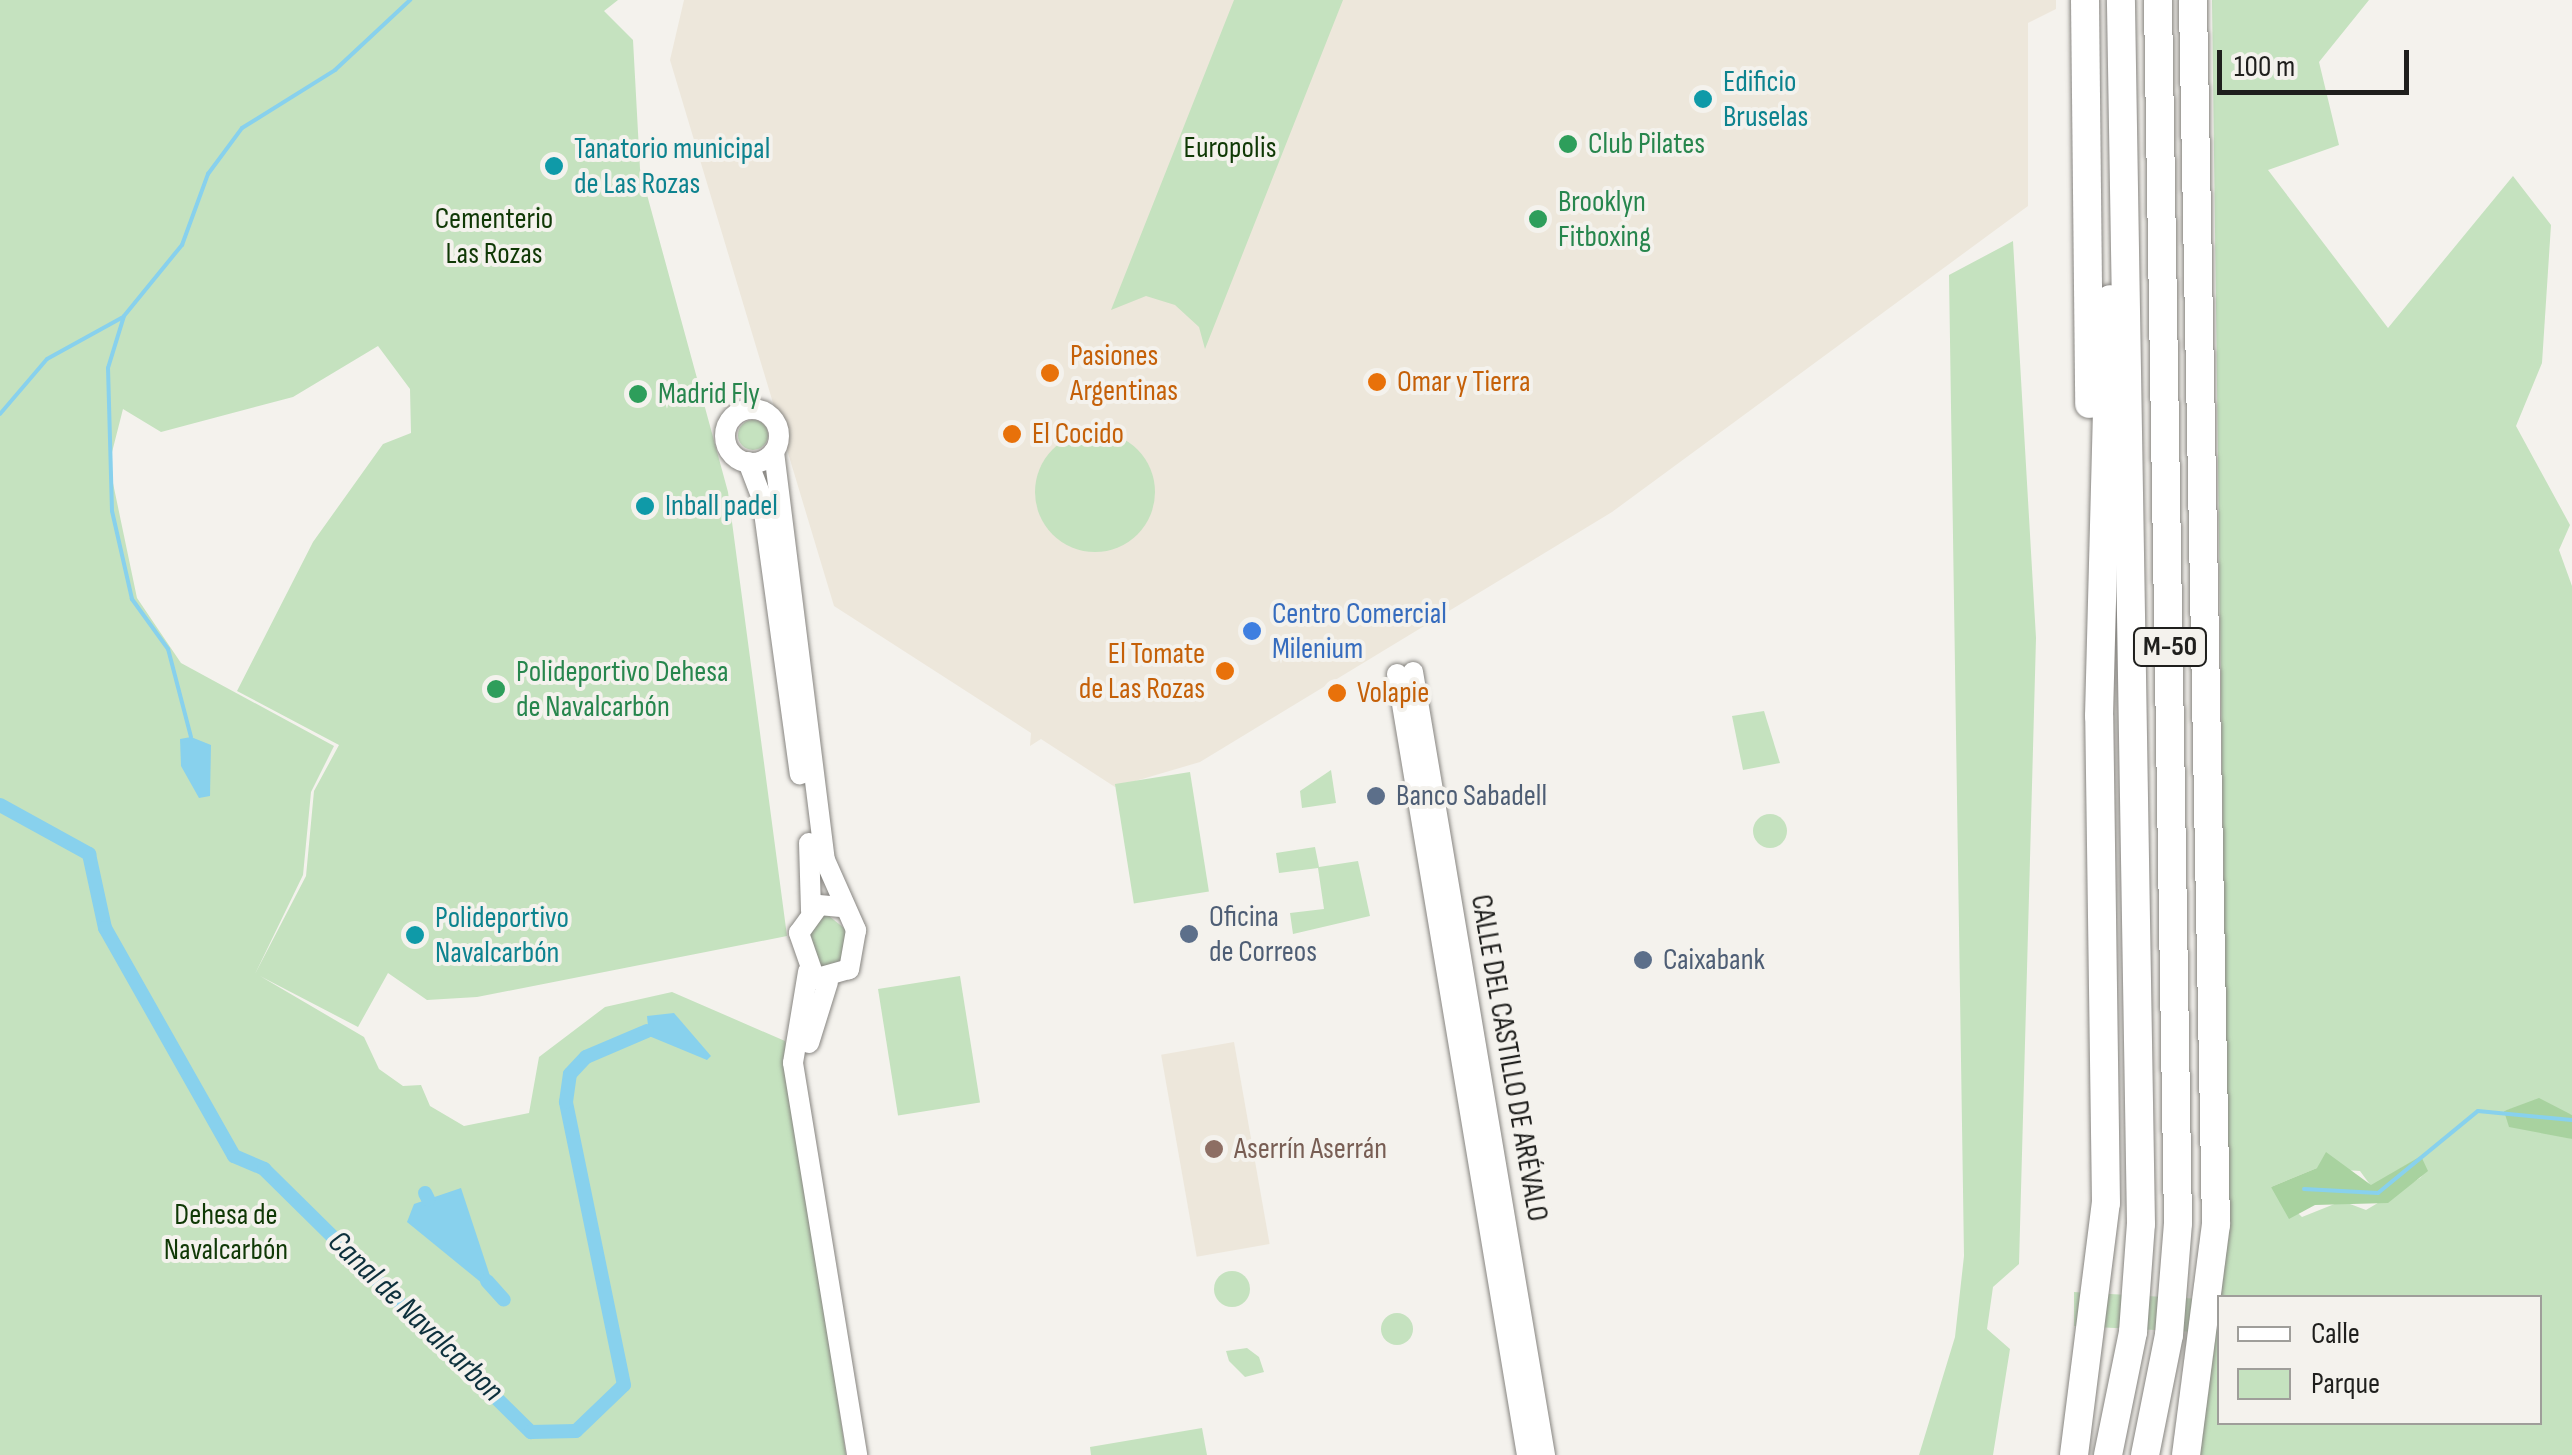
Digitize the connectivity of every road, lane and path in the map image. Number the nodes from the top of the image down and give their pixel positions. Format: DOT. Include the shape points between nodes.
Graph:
graph roads {
  1 [pos="2085,0"];
  2 [pos="2112,0"];
  3 [pos="2121,0"];
  4 [pos="2158,0"];
  5 [pos="2175,0"];
  6 [pos="2193,0"];
  7 [pos="2202,0"];
  8 [pos="2197,32"];
  9 [pos="2201,349"];
  10 [pos="774,452"];
  11 [pos="748,462"];
  12 [pos="2100,716"];
  13 [pos="841,906"];
  14 [pos="811,911"];
  15 [pos="808,972"];
  16 [pos="828,982"];
  17 [pos="2094,1337"];
  18 [pos="858,1455"];
  19 [pos="871,1455"];
  20 [pos="1528,1455"];
  21 [pos="1545,1455"];
  22 [pos="2066,1455"];
  23 [pos="2074,1455"];
  24 [pos="2108,1455"];
  25 [pos="2145,1455"];
  26 [pos="2183,1455"];
  1 -- 12 [label="highway"];
  2 -- 12 [label="highway"];
  3 -- 24 [label="highway, M-50" via="2142,1102 2137,1291"];
  4 -- 25 [label="highway, M-50" via="2174,1294"];
  5 -- 9 [label="highway"];
  6 -- 8 [label="highway"];
  7 -- 8 [label="highway"];
  8 -- 9 [label="highway"];
  9 -- 26 [label="highway" via="2211,1295"];
  10 -- 11 [label="street"];
  10 -- 11 [label="street" via="773,419 746,410 731,420 726,440"];
  10 -- 13 [label="street" via="824,860"];
  11 -- 14 [label="street" via="765,518"];
  12 -- 17 [label="highway" via="2100,1291"];
  13 -- 14 [label="street"];
  13 -- 16 [label="street" via="856,930 855,955"];
  14 -- 15 [label="street" via="800,934"];
  15 -- 16 [label="street"];
  15 -- 18 [label="street" via="793,1063"];
  16 -- 19 [label="street" via="807,1062"];
  17 -- 22 [label="highway"];
  17 -- 23 [label="highway"];
  20 -- 21 [label="street, CALLE DEL CASTILLO DE ARÉVALO" via="1405,673"];
}
